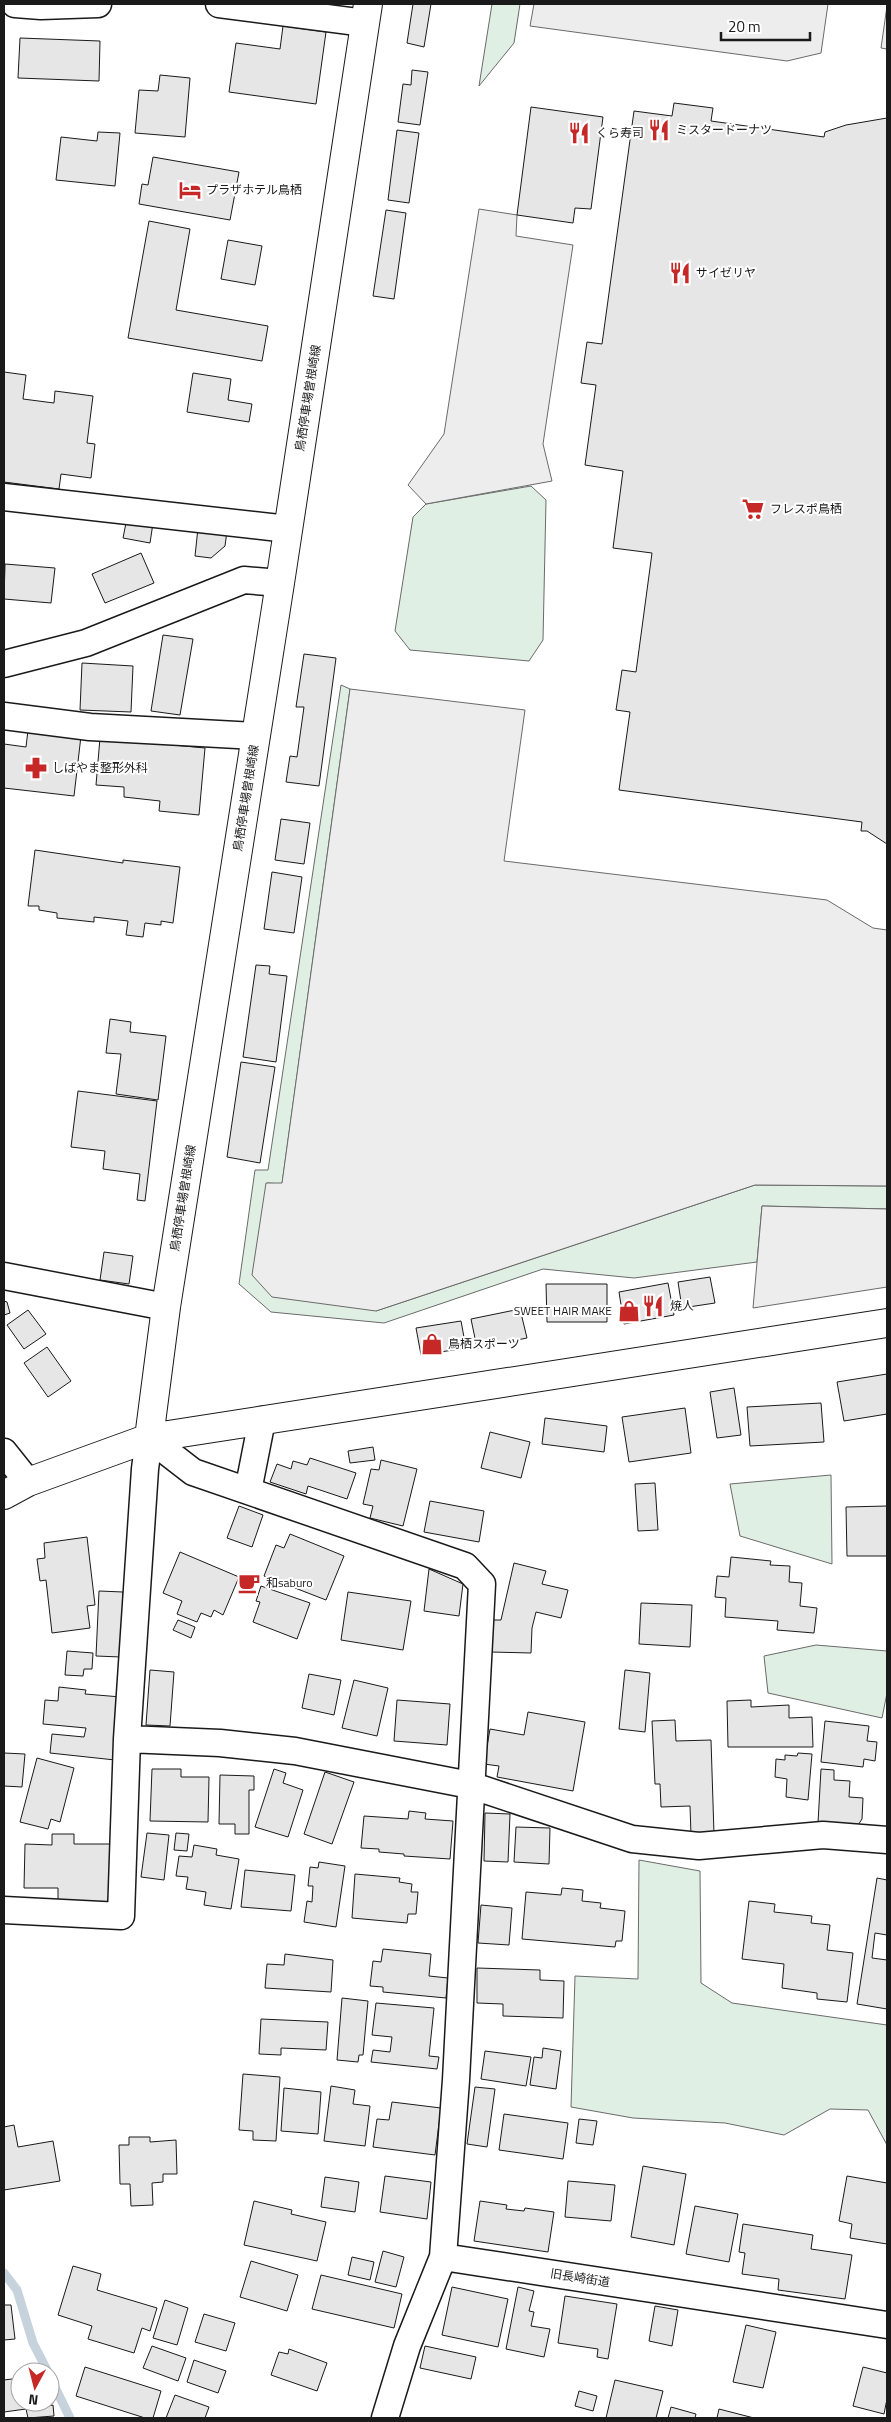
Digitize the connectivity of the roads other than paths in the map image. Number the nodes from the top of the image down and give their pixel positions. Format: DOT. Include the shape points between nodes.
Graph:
graph roads {
  1 [pos="15,4"];
  2 [pos="98,4"];
  3 [pos="219,4"];
  4 [pos="366,14"];
  5 [pos="4,497"];
  6 [pos="288,529"];
  7 [pos="280,583"];
  8 [pos="4,664"];
  9 [pos="4,716"];
  10 [pos="256,736"];
  11 [pos="4,1276"];
  12 [pos="166,1307"];
  13 [pos="887,1323"];
  14 [pos="262,1420"];
  15 [pos="149,1438"];
  16 [pos="4,1452"];
  17 [pos="28,1482"];
  18 [pos="248,1491"];
  19 [pos="4,1494"];
  20 [pos="126,1739"];
  21 [pos="470,1785"];
  22 [pos="887,1840"];
  23 [pos="4,1910"];
  24 [pos="443,2257"];
  25 [pos="887,2325"];
  26 [pos="385,2418"];
  1 -- 2 [label="street"];
  3 -- 4 [label="street"];
  4 -- 6 [label="main road, 鳥栖停車場曽根崎線"];
  5 -- 6 [label="street"];
  6 -- 7 [label="main road, 鳥栖停車場曽根崎線"];
  7 -- 8 [label="street" via="244,580 86,643"];
  7 -- 10 [label="main road, 鳥栖停車場曽根崎線"];
  9 -- 10 [label="street" via="90,727"];
  10 -- 12 [label="main road, 鳥栖停車場曽根崎線"];
  11 -- 12 [label="street"];
  12 -- 15 [label="main road, 鳥栖停車場曽根崎線"];
  13 -- 14 [label="main road"];
  14 -- 15 [label="main road"];
  14 -- 18 [label="street"];
  15 -- 17 [label="main road"];
  15 -- 18 [label="street" via="193,1472"];
  15 -- 20 [label="street"];
  16 -- 17 [label="street"];
  17 -- 19 [label="main road"];
  18 -- 21 [label="street" via="465,1566 482,1584"];
  20 -- 21 [label="street" via="295,1750"];
  20 -- 23 [label="street" via="122,1916"];
  21 -- 22 [label="street" via="632,1839 698,1846 823,1835"];
  21 -- 24 [label="street" via="456,2080"];
  24 -- 25 [label="street, 旧長崎街道"];
  24 -- 26 [label="street" via="407,2346"];
}
